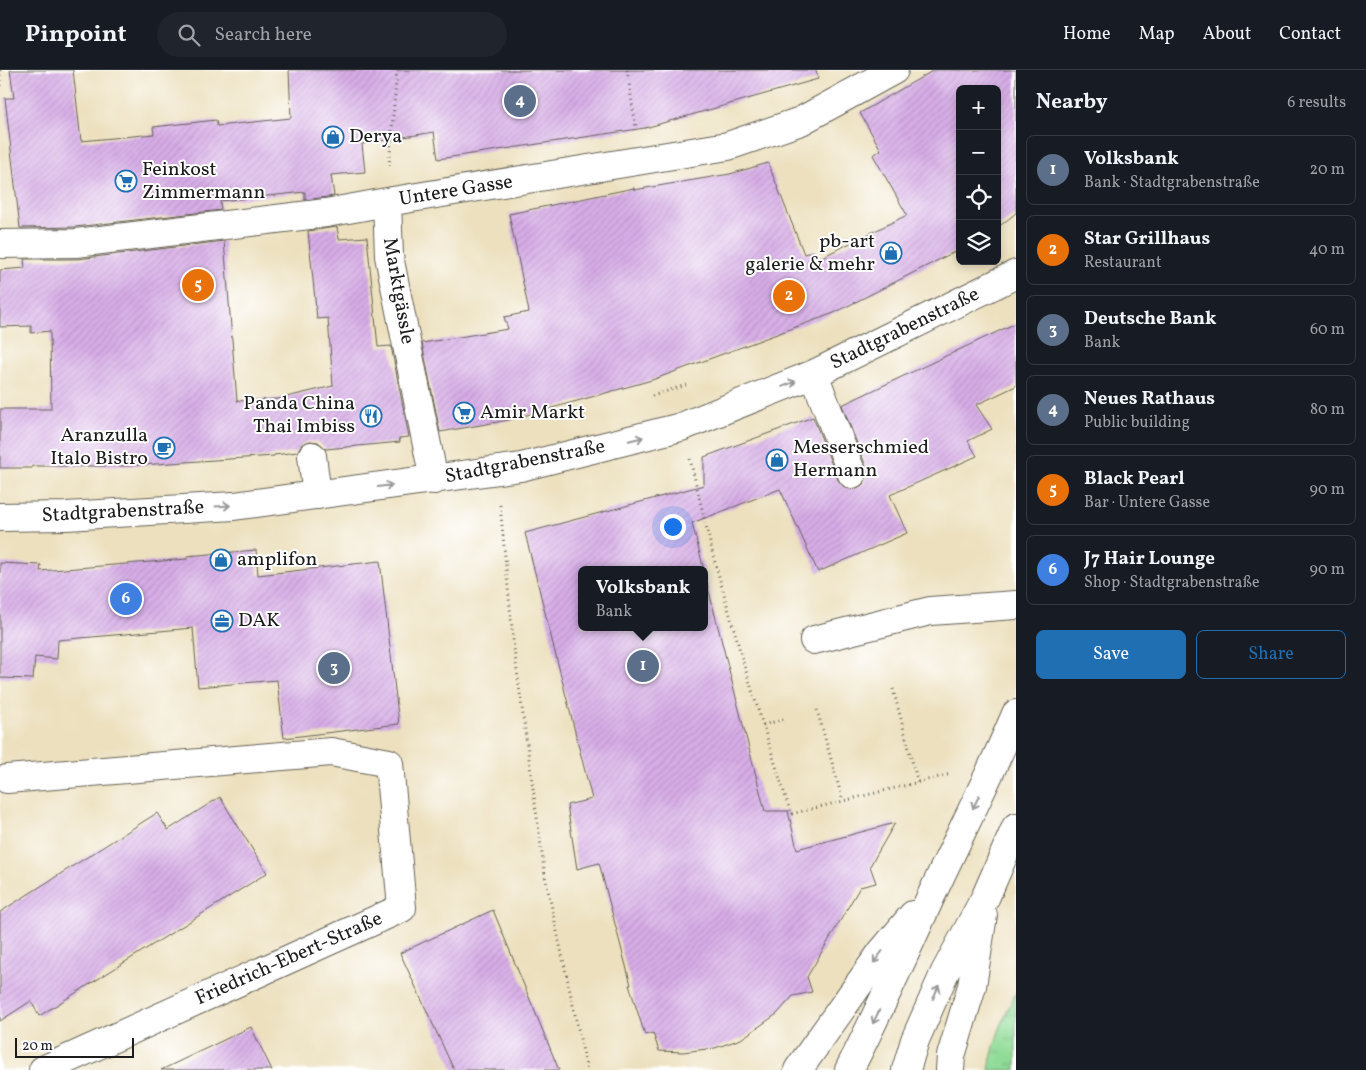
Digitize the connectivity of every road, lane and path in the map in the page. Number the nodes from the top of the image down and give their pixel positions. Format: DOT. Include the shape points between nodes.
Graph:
graph roads {
  1 [pos="0,70"];
  2 [pos="397,70"];
  3 [pos="627,70"];
  4 [pos="894,70"];
  5 [pos="0,86"];
  6 [pos="641,160"];
  7 [pos="387,202"];
  8 [pos="0,244"];
  9 [pos="1016,274"];
  10 [pos="814,374"];
  11 [pos="686,385"];
  12 [pos="648,397"];
  13 [pos="312,456"];
  14 [pos="521,467"];
  15 [pos="852,474"];
  16 [pos="434,480"];
  17 [pos="698,488"];
  18 [pos="317,495"];
  19 [pos="0,517"];
  20 [pos="1016,605"];
  21 [pos="814,640"];
  22 [pos="893,689"];
  23 [pos="817,710"];
  24 [pos="1016,714"];
  25 [pos="784,719"];
  26 [pos="763,725"];
  27 [pos="958,772"];
  28 [pos="7,778"];
  29 [pos="918,783"];
  30 [pos="843,801"];
  31 [pos="1016,827"];
  32 [pos="932,894"];
  33 [pos="986,896"];
  34 [pos="43,1070"];
  35 [pos="587,1070"];
  36 [pos="798,1070"];
  37 [pos="849,1070"];
  38 [pos="906,1070"];
  39 [pos="950,1070"];
  1 -- 5 [label="path"];
  2 -- 7 [label="path"];
  3 -- 6 [label="path"];
  4 -- 6 [label="main road, Untere Gasse" via="801,121 728,146"];
  6 -- 7 [label="main road, Untere Gasse"];
  7 -- 8 [label="main road, Untere Gasse" via="326,213 76,243"];
  7 -- 16 [label="main road, Marktgässle" via="389,256"];
  9 -- 10 [label="main road, Stadtgrabenstraße"];
  14 -- 10 [label="main road, Stadtgrabenstraße, one-way" via="681,428"];
  10 -- 15 [label="main road"];
  11 -- 12 [label="path"];
  13 -- 18 [label="main road"];
  14 -- 16 [label="main road, Stadtgrabenstraße"];
  14 -- 35 [label="path" via="500,505 514,649 545,876"];
  18 -- 16 [label="main road, Stadtgrabenstraße, one-way"];
  17 -- 26 [label="path" via="714,559"];
  19 -- 18 [label="main road, Stadtgrabenstraße, one-way" via="234,506"];
  20 -- 21 [label="main road" via="930,611"];
  22 -- 29 [label="path"];
  23 -- 30 [label="path"];
  24 -- 32 [label="main road, one-way"];
  25 -- 26 [label="path"];
  26 -- 30 [label="path" via="791,814"];
  27 -- 29 [label="path"];
  28 -- 34 [label="main road, Friedrich-Ebert-Straße" via="331,752 389,763 402,908"];
  29 -- 30 [label="path"];
  31 -- 33 [label="main road"];
  32 -- 36 [label="main road, one-way" via="881,954"];
  32 -- 37 [label="main road, one-way"];
  38 -- 33 [label="main road, one-way" via="915,1040 945,972"];
  33 -- 39 [label="main road" via="972,986 951,1056"];
}
